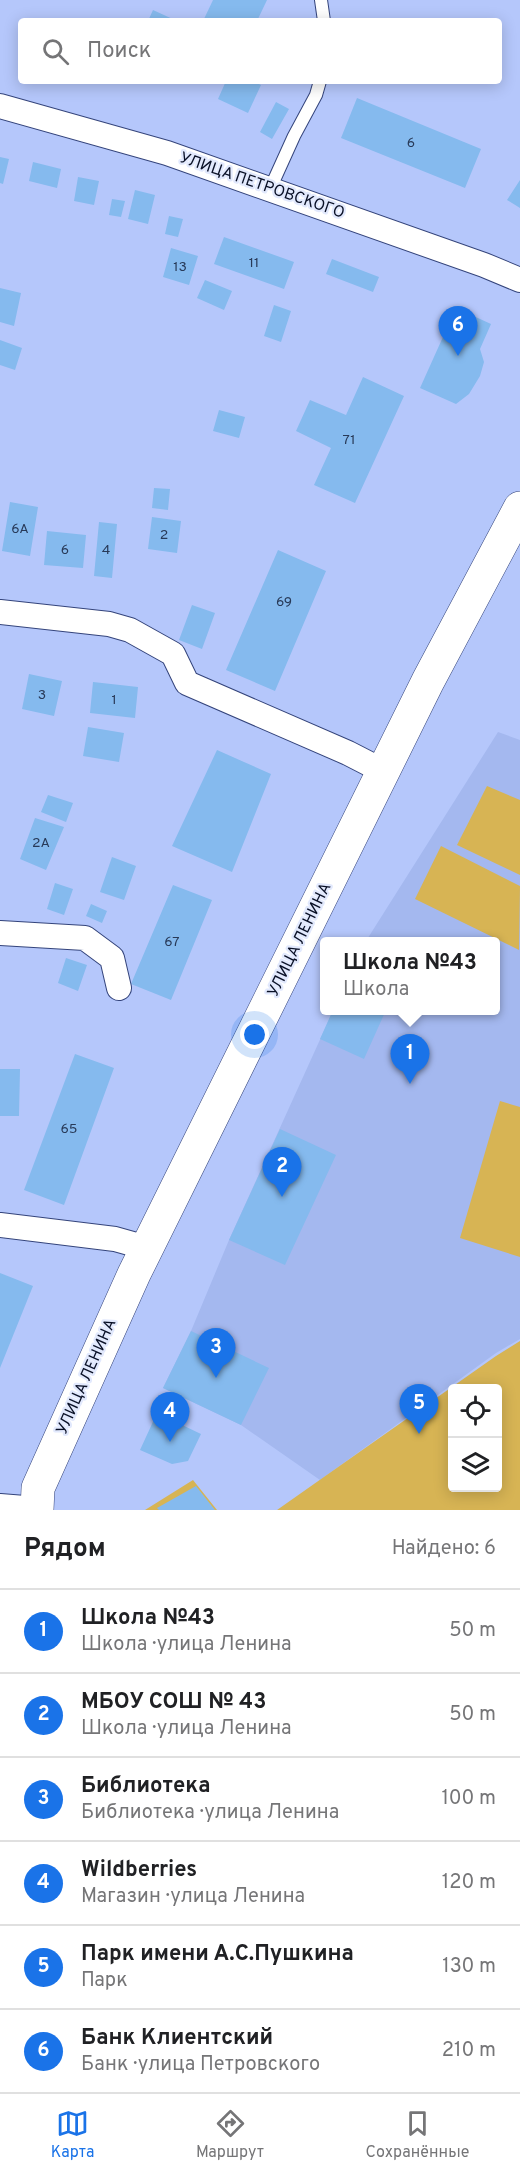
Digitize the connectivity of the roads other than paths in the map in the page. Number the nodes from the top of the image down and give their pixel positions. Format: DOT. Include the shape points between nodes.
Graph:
graph roads {
  1 [pos="321,0"];
  2 [pos="324,18"];
  3 [pos="319,84"];
  4 [pos="0,106"];
  5 [pos="270,189"];
  6 [pos="520,280"];
  7 [pos="520,508"];
  8 [pos="0,612"];
  9 [pos="383,771"];
  10 [pos="0,933"];
  11 [pos="119,988"];
  12 [pos="0,1225"];
  13 [pos="147,1248"];
  14 [pos="0,1506"];
  15 [pos="37,1510"];
  1 -- 2 [label="lane"];
  3 -- 5 [label="lane"];
  4 -- 5 [label="street, УЛИЦА ПЕТРОВСКОГО" via="167,153"];
  5 -- 6 [label="street, УЛИЦА ПЕТРОВСКОГО"];
  7 -- 9 [label="street, УЛИЦА ЛЕНИНА"];
  8 -- 9 [label="street" via="109,624 130,630 173,654 187,683"];
  9 -- 13 [label="street, УЛИЦА ЛЕНИНА"];
  10 -- 11 [label="street" via="85,938 112,958"];
  12 -- 13 [label="street" via="115,1239"];
  13 -- 15 [label="street, УЛИЦА ЛЕНИНА" via="54,1449 38,1488"];
  14 -- 15 [label="street"];
}
